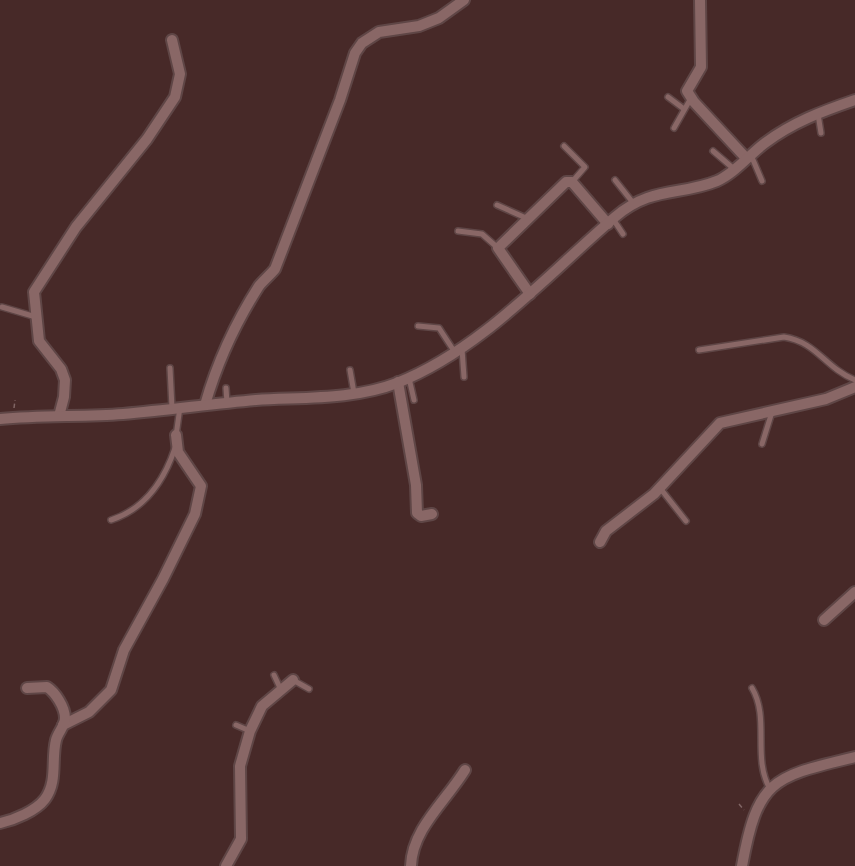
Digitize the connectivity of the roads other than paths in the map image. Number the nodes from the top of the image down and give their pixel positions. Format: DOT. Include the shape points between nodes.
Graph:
graph roads {
  1 [pos="464,0"];
  2 [pos="700,0"];
  3 [pos="172,40"];
  4 [pos="668,98"];
  5 [pos="691,98"];
  6 [pos="855,100"];
  7 [pos="684,109"];
  8 [pos="818,113"];
  9 [pos="674,128"];
  10 [pos="821,133"];
  11 [pos="564,146"];
  12 [pos="713,150"];
  13 [pos="748,157"];
  14 [pos="734,169"];
  15 [pos="615,180"];
  16 [pos="762,181"];
  17 [pos="572,182"];
  18 [pos="634,204"];
  19 [pos="497,205"];
  20 [pos="526,218"];
  21 [pos="611,221"];
  22 [pos="458,231"];
  23 [pos="623,234"];
  24 [pos="498,248"];
  25 [pos="530,294"];
  26 [pos="2,307"];
  27 [pos="36,317"];
  28 [pos="418,326"];
  29 [pos="458,348"];
  30 [pos="699,350"];
  31 [pos="170,368"];
  32 [pos="350,370"];
  33 [pos="464,377"];
  34 [pos="403,380"];
  35 [pos="855,381"];
  36 [pos="855,387"];
  37 [pos="226,388"];
  38 [pos="354,393"];
  39 [pos="414,400"];
  40 [pos="226,403"];
  41 [pos="205,405"];
  42 [pos="176,407"];
  43 [pos="772,412"];
  44 [pos="59,416"];
  45 [pos="0,419"];
  46 [pos="176,435"];
  47 [pos="762,444"];
  48 [pos="660,488"];
  49 [pos="432,514"];
  50 [pos="111,519"];
  51 [pos="687,521"];
  52 [pos="600,542"];
  53 [pos="855,592"];
  54 [pos="824,620"];
  55 [pos="274,675"];
  56 [pos="293,680"];
  57 [pos="27,688"];
  58 [pos="752,688"];
  59 [pos="309,689"];
  60 [pos="281,690"];
  61 [pos="63,725"];
  62 [pos="236,725"];
  63 [pos="250,731"];
  64 [pos="855,757"];
  65 [pos="465,770"];
  66 [pos="770,789"];
  67 [pos="0,823"];
  68 [pos="226,866"];
  69 [pos="411,866"];
  70 [pos="742,866"];
  1 -- 41 [label="street" via="439,18 419,26 379,32 362,43 275,269 260,285 228,344"];
  2 -- 5 [label="street" via="701,67 687,87"];
  3 -- 27 [label="street" via="180,74 175,97 37,284"];
  4 -- 7 [label="lane"];
  5 -- 7 [label="lane"];
  5 -- 13 [label="street"];
  6 -- 8 [label="street"];
  7 -- 9 [label="lane"];
  8 -- 10 [label="lane"];
  8 -- 13 [label="street" via="779,133"];
  11 -- 17 [label="lane" via="585,167"];
  12 -- 14 [label="lane"];
  13 -- 14 [label="street"];
  13 -- 16 [label="lane"];
  14 -- 18 [label="street" via="717,181 660,193"];
  15 -- 18 [label="lane"];
  17 -- 20 [label="street" via="566,182"];
  17 -- 21 [label="street"];
  18 -- 21 [label="street"];
  19 -- 20 [label="lane"];
  20 -- 24 [label="street"];
  21 -- 23 [label="lane"];
  21 -- 25 [label="street"];
  22 -- 24 [label="lane" via="482,234"];
  24 -- 25 [label="street"];
  25 -- 29 [label="street"];
  26 -- 27 [label="lane"];
  27 -- 44 [label="street" via="39,341 61,369 64,380"];
  28 -- 29 [label="lane" via="439,328"];
  29 -- 33 [label="lane"];
  29 -- 34 [label="street"];
  30 -- 35 [label="lane" via="784,337 812,348 838,373"];
  31 -- 42 [label="lane"];
  32 -- 38 [label="lane"];
  34 -- 38 [label="street"];
  34 -- 39 [label="lane"];
  34 -- 49 [label="street" via="417,513"];
  36 -- 43 [label="street"];
  37 -- 40 [label="lane"];
  38 -- 40 [label="street"];
  40 -- 41 [label="street"];
  41 -- 42 [label="street"];
  42 -- 44 [label="street"];
  42 -- 46 [label="lane"];
  43 -- 47 [label="lane"];
  43 -- 48 [label="street" via="720,423"];
  44 -- 45 [label="street"];
  46 -- 50 [label="lane" via="175,450 144,503"];
  46 -- 61 [label="street" via="178,452 201,486 195,514 124,650 111,690 89,712"];
  48 -- 51 [label="lane"];
  48 -- 52 [label="street" via="606,531"];
  53 -- 54 [label="street"];
  55 -- 60 [label="lane"];
  56 -- 59 [label="lane"];
  56 -- 60 [label="street"];
  57 -- 61 [label="street" via="42,686 51,690 64,712"];
  58 -- 66 [label="lane" via="759,708 761,767"];
  60 -- 63 [label="street" via="262,706"];
  61 -- 67 [label="street" via="56,740 53,781 46,798 25,813"];
  62 -- 63 [label="lane"];
  63 -- 68 [label="street" via="240,766 241,839"];
  64 -- 66 [label="street" via="788,775"];
  65 -- 69 [label="street" via="418,838 411,853"];
  66 -- 70 [label="street" via="750,823"];
}
